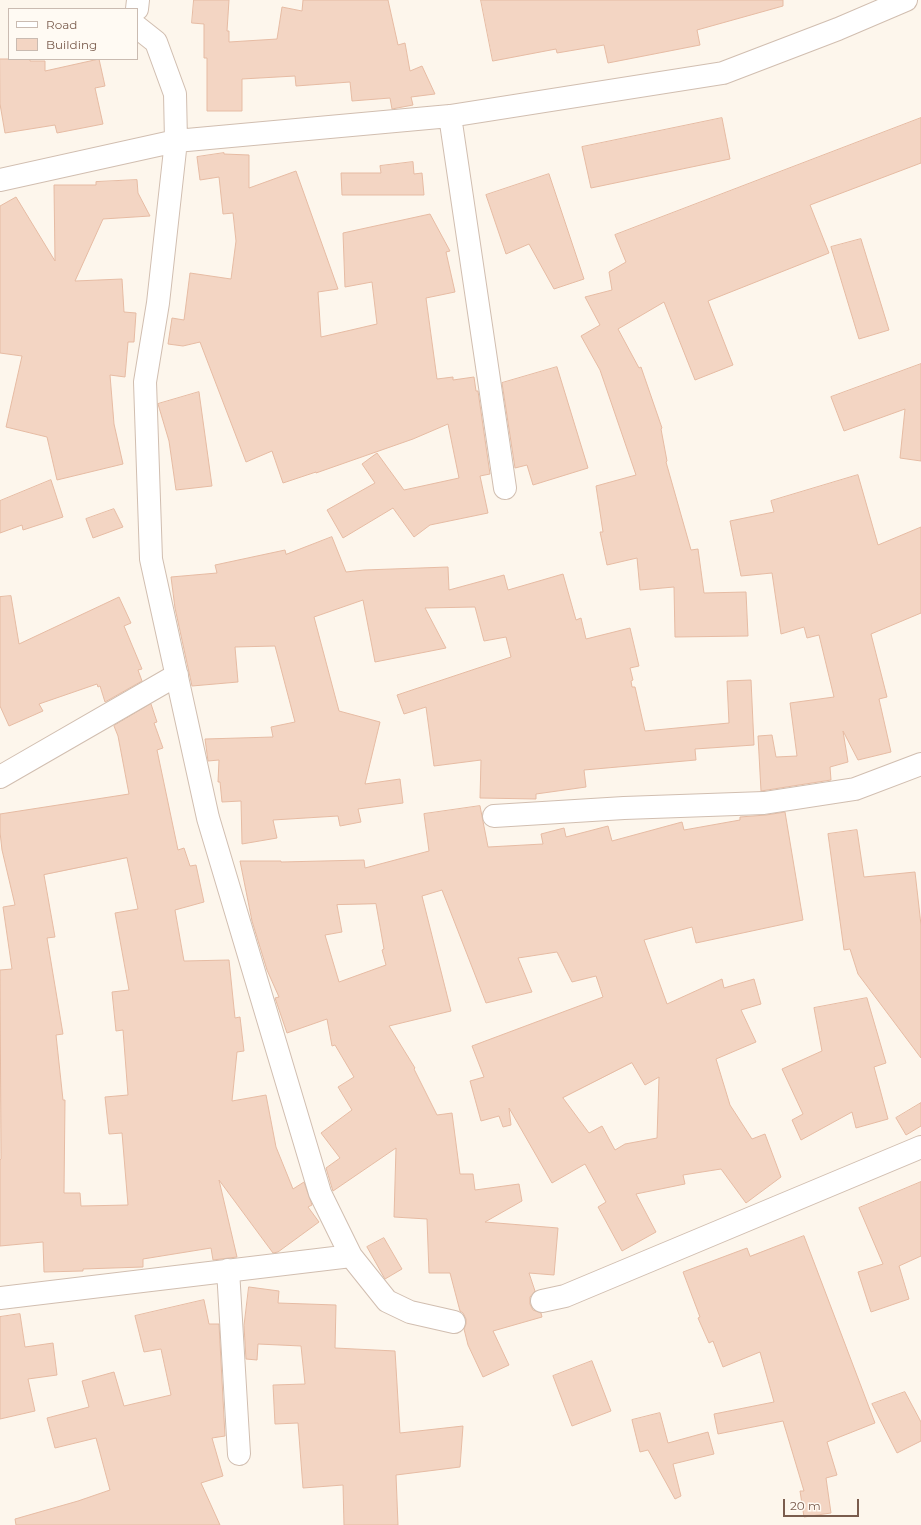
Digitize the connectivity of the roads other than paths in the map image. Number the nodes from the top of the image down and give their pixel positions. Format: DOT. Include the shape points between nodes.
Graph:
graph roads {
  1 [pos="906,0"];
  2 [pos="138,28"];
  3 [pos="450,116"];
  4 [pos="176,141"];
  5 [pos="0,180"];
  6 [pos="506,488"];
  7 [pos="176,675"];
  8 [pos="921,764"];
  9 [pos="0,777"];
  10 [pos="494,816"];
  11 [pos="921,1147"];
  12 [pos="351,1256"];
  13 [pos="228,1270"];
  14 [pos="0,1298"];
  15 [pos="542,1301"];
  16 [pos="454,1322"];
  17 [pos="239,1454"];
  1 -- 3 [label="street" via="723,73"];
  2 -- 4 [label="street" via="156,42 174,94"];
  3 -- 4 [label="street"];
  3 -- 6 [label="street"];
  4 -- 5 [label="street"];
  4 -- 7 [label="street" via="158,303 145,382 151,559"];
  7 -- 9 [label="street"];
  7 -- 12 [label="street" via="208,818 320,1194"];
  8 -- 10 [label="street" via="855,789 764,803"];
  11 -- 15 [label="street" via="565,1296"];
  12 -- 13 [label="street"];
  12 -- 16 [label="street" via="387,1301 410,1312"];
  13 -- 14 [label="street"];
  13 -- 17 [label="street"];
}
